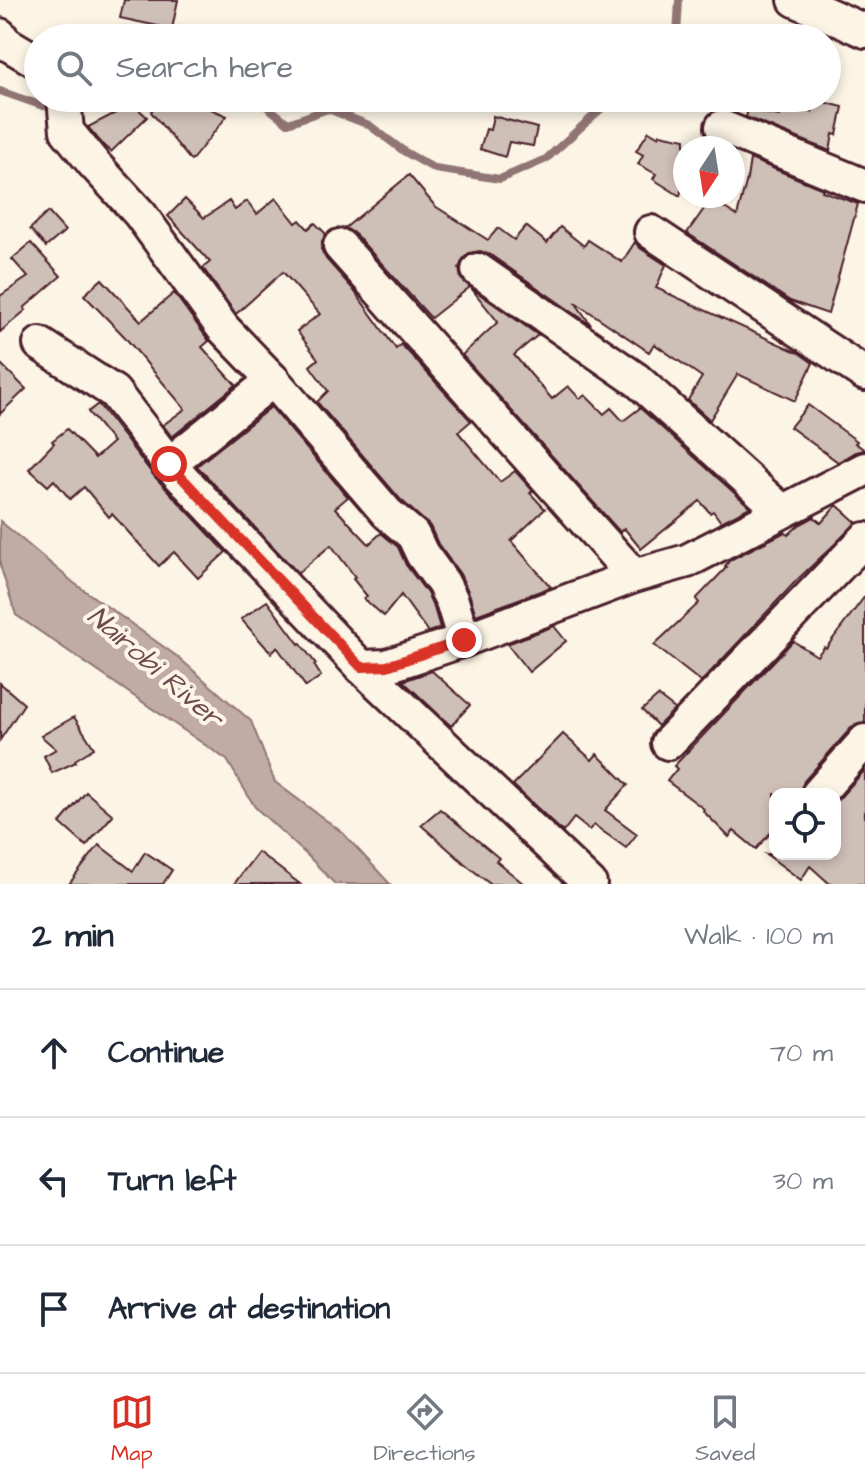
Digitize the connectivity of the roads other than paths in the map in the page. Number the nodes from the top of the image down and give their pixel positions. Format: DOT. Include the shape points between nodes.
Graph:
graph roads {
  1 [pos="795,0"];
  2 [pos="865,31"];
  3 [pos="0,35"];
  4 [pos="24,54"];
  5 [pos="65,112"];
  6 [pos="722,127"];
  7 [pos="865,186"];
  8 [pos="651,232"];
  9 [pos="340,246"];
  10 [pos="478,270"];
  11 [pos="40,344"];
  12 [pos="865,374"];
  13 [pos="273,380"];
  14 [pos="169,464"];
  15 [pos="862,475"];
  16 [pos="782,511"];
  17 [pos="865,539"];
  18 [pos="634,576"];
  19 [pos="464,640"];
  20 [pos="361,667"];
  21 [pos="865,741"];
  22 [pos="668,743"];
  23 [pos="823,788"];
  24 [pos="590,884"];
  1 -- 2 [label="street"];
  3 -- 4 [label="street"];
  5 -- 13 [label="street" via="67,131 140,214 223,328"];
  6 -- 7 [label="street"];
  8 -- 12 [label="street"];
  9 -- 18 [label="street"];
  10 -- 16 [label="street" via="637,380"];
  11 -- 14 [label="street" via="114,392"];
  13 -- 14 [label="street"];
  13 -- 19 [label="street" via="387,513 413,535 452,601"];
  14 -- 20 [label="street"];
  15 -- 16 [label="street"];
  16 -- 18 [label="street" via="687,561"];
  17 -- 22 [label="street"];
  18 -- 19 [label="street"];
  19 -- 20 [label="street" via="387,666"];
  20 -- 24 [label="street"];
  21 -- 23 [label="street"];
}
